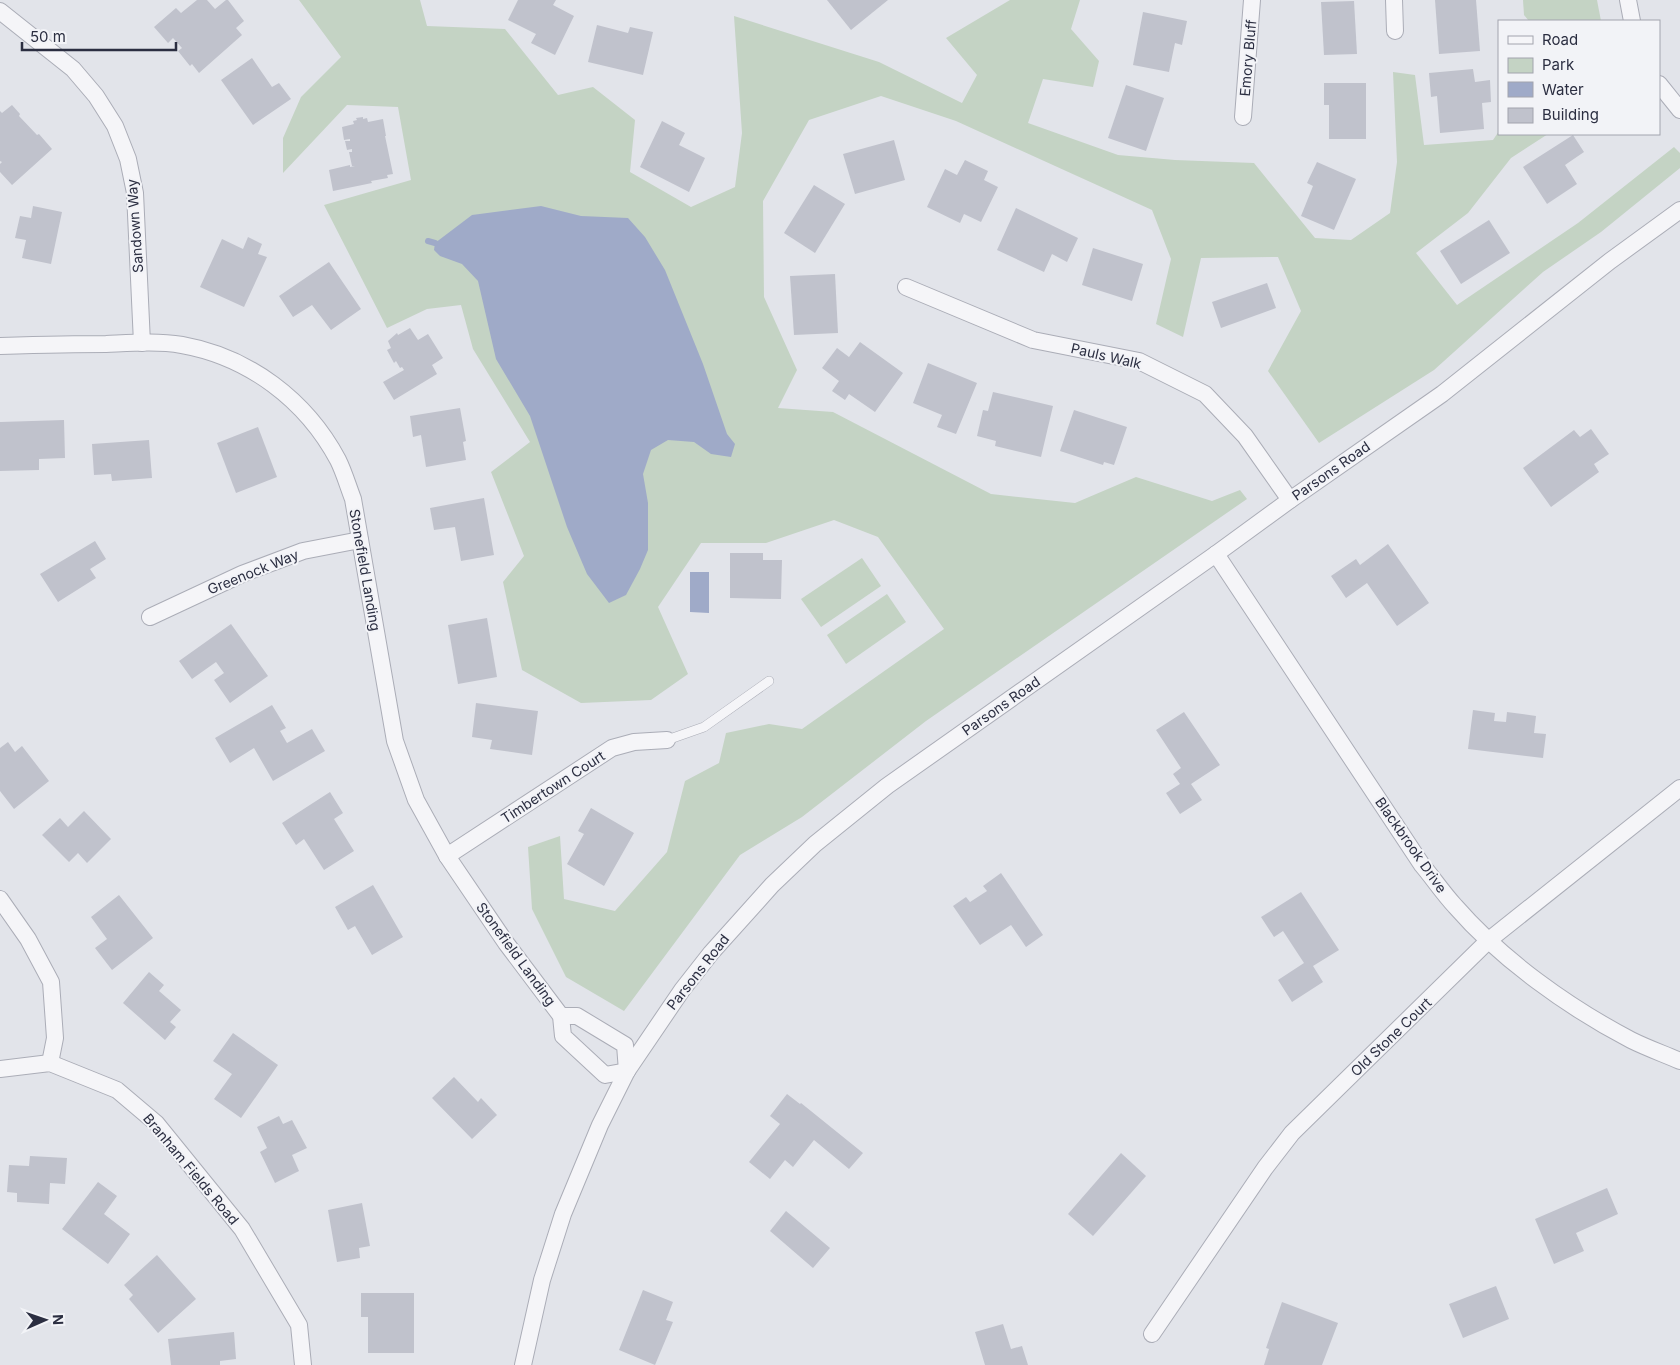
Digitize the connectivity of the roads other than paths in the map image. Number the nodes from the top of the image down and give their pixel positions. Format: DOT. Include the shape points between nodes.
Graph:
graph roads {
  1 [pos="1252,0"];
  2 [pos="1394,0"];
  3 [pos="1628,0"];
  4 [pos="0,12"];
  5 [pos="1632,20"];
  6 [pos="1395,31"];
  7 [pos="1660,85"];
  8 [pos="1680,110"];
  9 [pos="1243,116"];
  10 [pos="1680,210"];
  11 [pos="906,287"];
  12 [pos="142,343"];
  13 [pos="0,346"];
  14 [pos="1290,500"];
  15 [pos="360,540"];
  16 [pos="1216,554"];
  17 [pos="150,617"];
  18 [pos="769,681"];
  19 [pos="667,740"];
  20 [pos="1680,788"];
  21 [pos="447,856"];
  22 [pos="0,899"];
  23 [pos="1489,940"];
  24 [pos="562,1016"];
  25 [pos="1680,1061"];
  26 [pos="50,1063"];
  27 [pos="0,1069"];
  28 [pos="627,1071"];
  29 [pos="1152,1334"];
  30 [pos="304,1365"];
  31 [pos="523,1365"];
  1 -- 9 [label="street, Emory Bluff"];
  2 -- 6 [label="street"];
  3 -- 5 [label="street"];
  4 -- 12 [label="street, Sandown Way" via="73,69 115,126 128,159 136,193"];
  7 -- 8 [label="street"];
  10 -- 14 [label="street, Parsons Road" via="1442,394"];
  11 -- 14 [label="street, Pauls Walk" via="1033,340 1139,361 1204,394 1245,436"];
  12 -- 13 [label="street, Stonefield Landing"];
  12 -- 15 [label="street, Stonefield Landing" via="181,345 220,355 257,372 290,396 317,426 338,461 353,499"];
  14 -- 16 [label="street, Parsons Road"];
  15 -- 17 [label="street, Greenock Way" via="303,551 242,574"];
  15 -- 21 [label="street, Stonefield Landing" via="395,741 416,800"];
  16 -- 23 [label="street, Blackbrook Drive" via="1422,864 1455,907"];
  16 -- 28 [label="street, Parsons Road" via="887,786 816,844 761,896 711,953"];
  18 -- 19 [label="lane" via="704,727"];
  19 -- 21 [label="street, Timbertown Court" via="634,742 612,748"];
  20 -- 23 [label="street, Old Stone Court"];
  21 -- 24 [label="street, Stonefield Landing" via="506,944"];
  22 -- 26 [label="street" via="28,939 51,982 56,1038"];
  23 -- 25 [label="street, Blackbrook Drive" via="1584,1014 1632,1041"];
  23 -- 29 [label="street, Old Stone Court" via="1292,1133"];
  24 -- 28 [label="street, Stonefield Landing" via="578,1016 625,1045"];
  24 -- 28 [label="street, Stonefield Landing" via="563,1036 605,1075"];
  26 -- 27 [label="street, Branham Fields Road"];
  26 -- 30 [label="street, Branham Fields Road" via="117,1090 156,1123 242,1229 298,1325"];
  28 -- 31 [label="street, Parsons Road" via="600,1125 563,1214 542,1280"];
}
